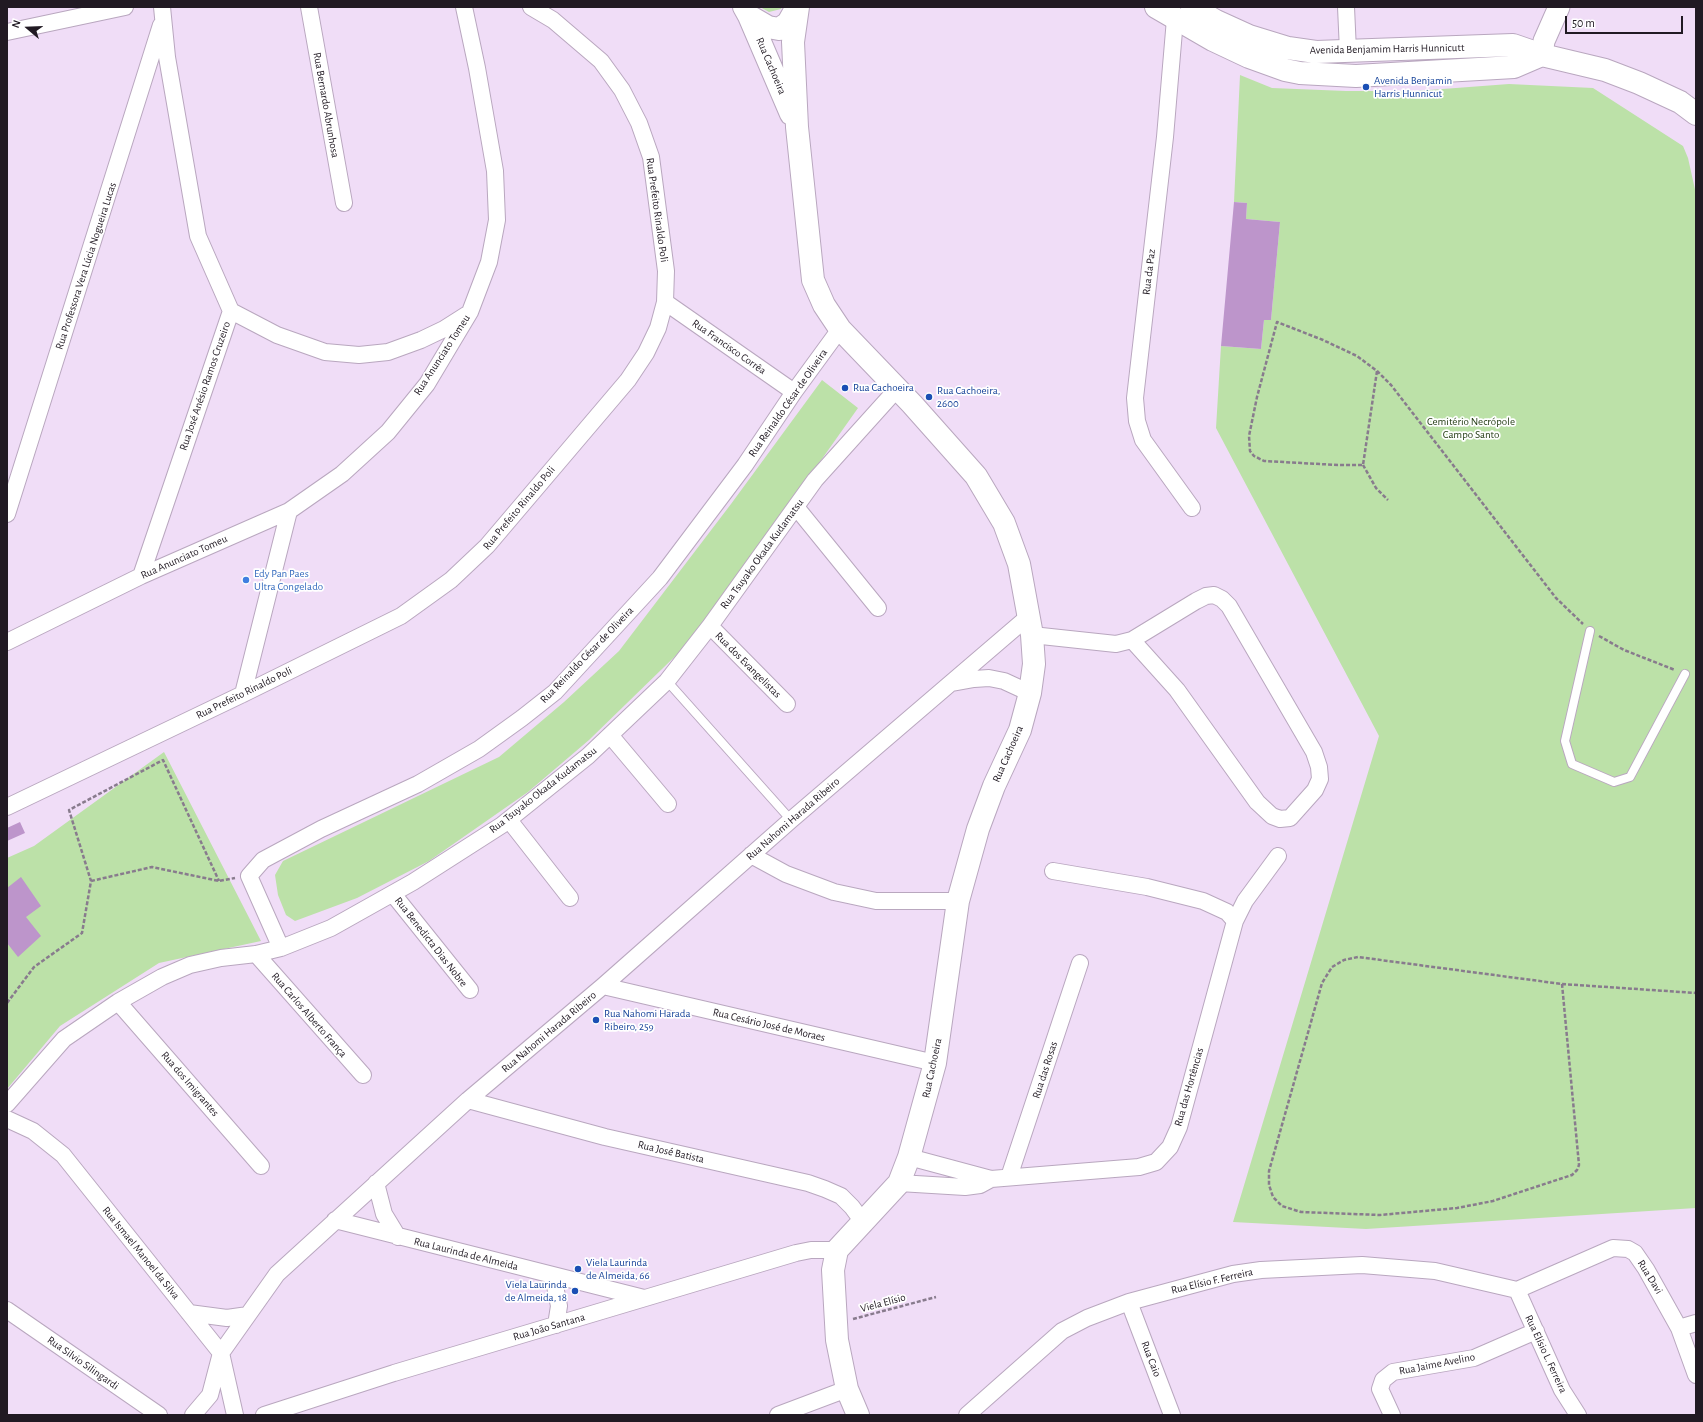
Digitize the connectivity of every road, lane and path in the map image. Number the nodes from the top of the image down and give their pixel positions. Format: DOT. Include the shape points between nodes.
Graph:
graph roads {
  1 [pos="125,7"];
  2 [pos="309,7"];
  3 [pos="464,7"];
  4 [pos="531,7"];
  5 [pos="798,7"];
  6 [pos="1156,7"];
  7 [pos="1346,7"];
  8 [pos="1559,7"];
  9 [pos="747,11"];
  10 [pos="163,12"];
  11 [pos="1183,13"];
  12 [pos="7,32"];
  13 [pos="1348,51"];
  14 [pos="1542,55"];
  15 [pos="1696,114"];
  16 [pos="797,127"];
  17 [pos="344,203"];
  18 [pos="665,302"];
  19 [pos="230,311"];
  20 [pos="470,312"];
  21 [pos="840,329"];
  22 [pos="1377,370"];
  23 [pos="897,389"];
  24 [pos="794,392"];
  25 [pos="1363,465"];
  26 [pos="1388,500"];
  27 [pos="796,507"];
  28 [pos="1192,508"];
  29 [pos="289,511"];
  30 [pos="7,514"];
  31 [pos="141,576"];
  32 [pos="878,608"];
  33 [pos="1031,625"];
  34 [pos="710,626"];
  35 [pos="1590,631"];
  36 [pos="1132,640"];
  37 [pos="7,642"];
  38 [pos="1685,674"];
  39 [pos="667,681"];
  40 [pos="950,684"];
  41 [pos="1030,693"];
  42 [pos="243,694"];
  43 [pos="787,704"];
  44 [pos="610,735"];
  45 [pos="668,804"];
  46 [pos="7,807"];
  47 [pos="508,820"];
  48 [pos="791,820"];
  49 [pos="751,855"];
  50 [pos="1278,856"];
  51 [pos="1053,871"];
  52 [pos="249,876"];
  53 [pos="91,881"];
  54 [pos="219,881"];
  55 [pos="393,894"];
  56 [pos="570,898"];
  57 [pos="958,901"];
  58 [pos="1235,921"];
  59 [pos="281,948"];
  60 [pos="256,954"];
  61 [pos="1080,963"];
  62 [pos="1562,984"];
  63 [pos="603,986"];
  64 [pos="470,990"];
  65 [pos="1696,994"];
  66 [pos="118,1002"];
  67 [pos="7,1004"];
  68 [pos="935,1063"];
  69 [pos="363,1075"];
  70 [pos="468,1100"];
  71 [pos="7,1104"];
  72 [pos="7,1119"];
  73 [pos="909,1157"];
  74 [pos="261,1166"];
  75 [pos="1009,1177"];
  76 [pos="991,1179"];
  77 [pos="376,1183"];
  78 [pos="899,1183"];
  79 [pos="335,1220"];
  80 [pos="863,1222"];
  81 [pos="398,1237"];
  82 [pos="837,1250"];
  83 [pos="550,1275"];
  84 [pos="1517,1290"];
  85 [pos="936,1297"];
  86 [pos="645,1299"];
  87 [pos="1129,1302"];
  88 [pos="7,1310"];
  89 [pos="189,1313"];
  90 [pos="248,1315"];
  91 [pos="1696,1323"];
  92 [pos="835,1324"];
  93 [pos="556,1325"];
  94 [pos="1679,1328"];
  95 [pos="1536,1331"];
  96 [pos="221,1353"];
  97 [pos="1696,1375"];
  98 [pos="847,1389"];
  99 [pos="159,1415"];
  100 [pos="193,1415"];
  101 [pos="235,1415"];
  102 [pos="264,1415"];
  103 [pos="780,1415"];
  104 [pos="858,1415"];
  105 [pos="967,1415"];
  106 [pos="1172,1415"];
  107 [pos="1392,1415"];
  108 [pos="1578,1415"];
  1 -- 12 [label="street"];
  2 -- 17 [label="street, Rua Bernardo Abrunhosa"];
  3 -- 20 [label="street, Rua Anunciato Tomeu" via="495,171 497,220 490,262"];
  4 -- 18 [label="street, Rua Prefeito Rinaldo Poli" via="553,20 601,61 622,90 639,123 651,158 666,271"];
  5 -- 9 [label="main road" via="788,23 779,29 768,27"];
  5 -- 16 [label="main road, Rua Cachoeira" via="793,42"];
  6 -- 11 [label="main road, Avenida Benjamim Harris Hunnicutt"];
  7 -- 13 [label="street"];
  8 -- 14 [label="street" via="1544,41"];
  9 -- 16 [label="main road, Rua Cachoeira"];
  10 -- 19 [label="street, Rua José Anésio Ramos Cruzeiro" via="167,57 198,236"];
  10 -- 30 [label="street, Rua Professora Vera Lúcia Nogueira Lucas" via="138,102"];
  11 -- 13 [label="main road, Avenida Benjamim Harris Hunnicutt" via="1216,21 1249,36 1288,48 1316,52"];
  11 -- 14 [label="main road, Avenida Benjamim Harris Hunnicutt" via="1213,40 1249,57 1285,70 1300,72 1356,76 1514,67"];
  11 -- 28 [label="street, Rua da Paz" via="1165,137 1135,398 1137,420 1143,440"];
  13 -- 14 [label="main road, Avenida Benjamim Harris Hunnicutt" via="1514,45"];
  14 -- 15 [label="main road, Avenida Benjamim Harris Hunnicutt" via="1605,70 1640,83 1680,102"];
  16 -- 21 [label="main road, Rua Cachoeira" via="813,280 824,305"];
  18 -- 24 [label="street, Rua Francisco Corrêa"];
  18 -- 42 [label="street, Rua Prefeito Rinaldo Poli" via="658,328 646,353 628,380 487,546 452,580 401,616"];
  19 -- 20 [label="street" via="284,337 325,352 359,355 388,352 421,340"];
  19 -- 31 [label="street, Rua José Anésio Ramos Cruzeiro"];
  20 -- 29 [label="street, Rua Anunciato Tomeu" via="426,384 388,432 342,474"];
  21 -- 23 [label="main road, Rua Cachoeira"];
  21 -- 24 [label="street, Rua Reinaldo César de Oliveira"];
  22 -- 25 [label="path"];
  22 -- 25 [label="path" via="1357,356 1278,322 1249,436 1250,451 1254,456 1264,460 1338,466"];
  22 -- 35 [label="path" via="1556,598"];
  23 -- 27 [label="street, Rua Tsuyako Okada Kudamatsu" via="815,480"];
  23 -- 33 [label="main road, Rua Cachoeira" via="976,476 1004,523 1019,564"];
  24 -- 52 [label="street, Rua Reinaldo César de Oliveira" via="745,465 660,578 555,692 479,749 418,784 263,860"];
  25 -- 26 [label="path" via="1376,488"];
  27 -- 32 [label="street"];
  27 -- 34 [label="street, Rua Tsuyako Okada Kudamatsu"];
  29 -- 31 [label="street, Rua Anunciato Tomeu"];
  29 -- 42 [label="street"];
  31 -- 37 [label="street, Rua Anunciato Tomeu"];
  33 -- 36 [label="street" via="1116,644"];
  33 -- 40 [label="street, Rua Nahomi Harada Ribeiro"];
  33 -- 41 [label="main road, Rua Cachoeira" via="1034,664"];
  34 -- 39 [label="street, Rua Tsuyako Okada Kudamatsu"];
  34 -- 43 [label="street, Rua dos Evangelistas"];
  35 -- 38 [label="path" via="1624,650"];
  35 -- 38 [label="lane" via="1565,741 1572,764 1614,782 1630,777"];
  36 -- 36 [label="street" via="1206,596 1214,595 1229,606 1314,752 1320,767 1320,780 1315,790 1290,818 1280,819 1272,816 1257,802 1176,690"];
  39 -- 44 [label="street, Rua Tsuyako Okada Kudamatsu"];
  39 -- 48 [label="lane"];
  40 -- 41 [label="street" via="989,678 1004,681"];
  40 -- 48 [label="street, Rua Nahomi Harada Ribeiro"];
  41 -- 57 [label="main road, Rua Cachoeira" via="1020,730 978,828"];
  42 -- 46 [label="street, Rua Prefeito Rinaldo Poli"];
  44 -- 45 [label="street"];
  44 -- 47 [label="street, Rua Tsuyako Okada Kudamatsu" via="588,756"];
  47 -- 55 [label="street, Rua Tsuyako Okada Kudamatsu"];
  47 -- 56 [label="street"];
  48 -- 49 [label="street, Rua Nahomi Harada Ribeiro"];
  49 -- 57 [label="street" via="786,874 834,892 876,901"];
  49 -- 63 [label="street, Rua Nahomi Harada Ribeiro"];
  50 -- 58 [label="street, Rua das Hortências" via="1245,901"];
  51 -- 58 [label="street" via="1147,887 1203,901 1227,912"];
  52 -- 54 [label="path"];
  52 -- 59 [label="street"];
  53 -- 54 [label="path" via="152,867"];
  53 -- 54 [label="path" via="69,810 163,760"];
  53 -- 67 [label="path" via="82,932 34,967"];
  55 -- 59 [label="street, Rua Tsuyako Okada Kudamatsu" via="331,928"];
  55 -- 64 [label="street, Rua Benedicta Dias Nobre"];
  57 -- 68 [label="main road, Rua Cachoeira"];
  58 -- 75 [label="street, Rua das Hortências" via="1179,1127 1170,1147 1156,1162 1139,1167"];
  59 -- 60 [label="street, Rua Tsuyako Okada Kudamatsu"];
  60 -- 66 [label="street, Rua Tsuyako Okada Kudamatsu" via="190,965 162,977"];
  60 -- 69 [label="street, Rua Carlos Alberto França"];
  61 -- 75 [label="street, Rua das Rosas"];
  62 -- 62 [label="path" via="1358,957 1344,960 1332,967 1322,983 1269,1171 1268,1185 1272,1197 1282,1206 1301,1212 1380,1215 1457,1208 1492,1201 1572,1175 1579,1165"];
  62 -- 65 [label="path"];
  63 -- 68 [label="street, Rua Cesário José de Moraes"];
  63 -- 70 [label="street, Rua Nahomi Harada Ribeiro"];
  66 -- 71 [label="street, Rua Tsuyako Okada Kudamatsu" via="64,1039"];
  66 -- 74 [label="street, Rua dos Imigrantes"];
  68 -- 73 [label="main road, Rua Cachoeira"];
  70 -- 77 [label="street, Rua Nahomi Harada Ribeiro"];
  70 -- 80 [label="street, Rua José Batista" via="605,1137 814,1185 841,1196"];
  72 -- 89 [label="street, Rua Ismael Manoel da Silva" via="33,1131 63,1155"];
  73 -- 76 [label="street, Rua das Hortências"];
  73 -- 78 [label="main road, Rua Cachoeira"];
  75 -- 76 [label="street, Rua das Hortências"];
  76 -- 78 [label="street, Rua das Hortências" via="980,1185 965,1187"];
  77 -- 79 [label="street, Rua Nahomi Harada Ribeiro"];
  77 -- 81 [label="street" via="384,1214"];
  78 -- 80 [label="main road, Rua Cachoeira"];
  79 -- 81 [label="street, Rua Laurinda de Almeida"];
  79 -- 90 [label="street, Rua Nahomi Harada Ribeiro" via="277,1274"];
  80 -- 82 [label="main road, Rua Cachoeira"];
  81 -- 83 [label="street, Rua Laurinda de Almeida"];
  82 -- 86 [label="street, Rua João Santana" via="796,1252"];
  82 -- 92 [label="main road" via="833,1270"];
  83 -- 86 [label="street, Rua Laurinda de Almeida"];
  83 -- 93 [label="street" via="559,1306"];
  84 -- 87 [label="street, Rua Elísio F. Ferreira" via="1435,1272 1362,1265 1261,1270 1233,1274"];
  84 -- 94 [label="street, Rua Davi" via="1613,1248 1628,1249 1635,1253 1646,1269"];
  84 -- 95 [label="street, Rua Elísio L. Ferreira"];
  85 -- 92 [label="path, Viela Elísio"];
  86 -- 93 [label="street, Rua João Santana"];
  87 -- 105 [label="street, Rua Elísio F. Ferreira" via="1088,1318 1062,1332"];
  87 -- 106 [label="street, Rua Caio"];
  88 -- 99 [label="street, Rua Silvio Silingardi"];
  89 -- 90 [label="street" via="227,1318"];
  89 -- 96 [label="street, Rua Ismael Manoel da Silva"];
  90 -- 96 [label="street, Rua Nahomi Harada Ribeiro"];
  91 -- 94 [label="street"];
  92 -- 98 [label="main road"];
  93 -- 102 [label="street, Rua João Santana"];
  94 -- 97 [label="street, Rua Davi"];
  95 -- 107 [label="street, Rua Jaime Avelino" via="1474,1358 1393,1372 1383,1380 1380,1389"];
  95 -- 108 [label="street, Rua Elísio L. Ferreira" via="1562,1390"];
  96 -- 100 [label="street, Rua Nahomi Harada Ribeiro" via="210,1395"];
  96 -- 101 [label="street, Rua Ismael Manoel da Silva"];
  98 -- 103 [label="street"];
  98 -- 104 [label="main road"];
}
